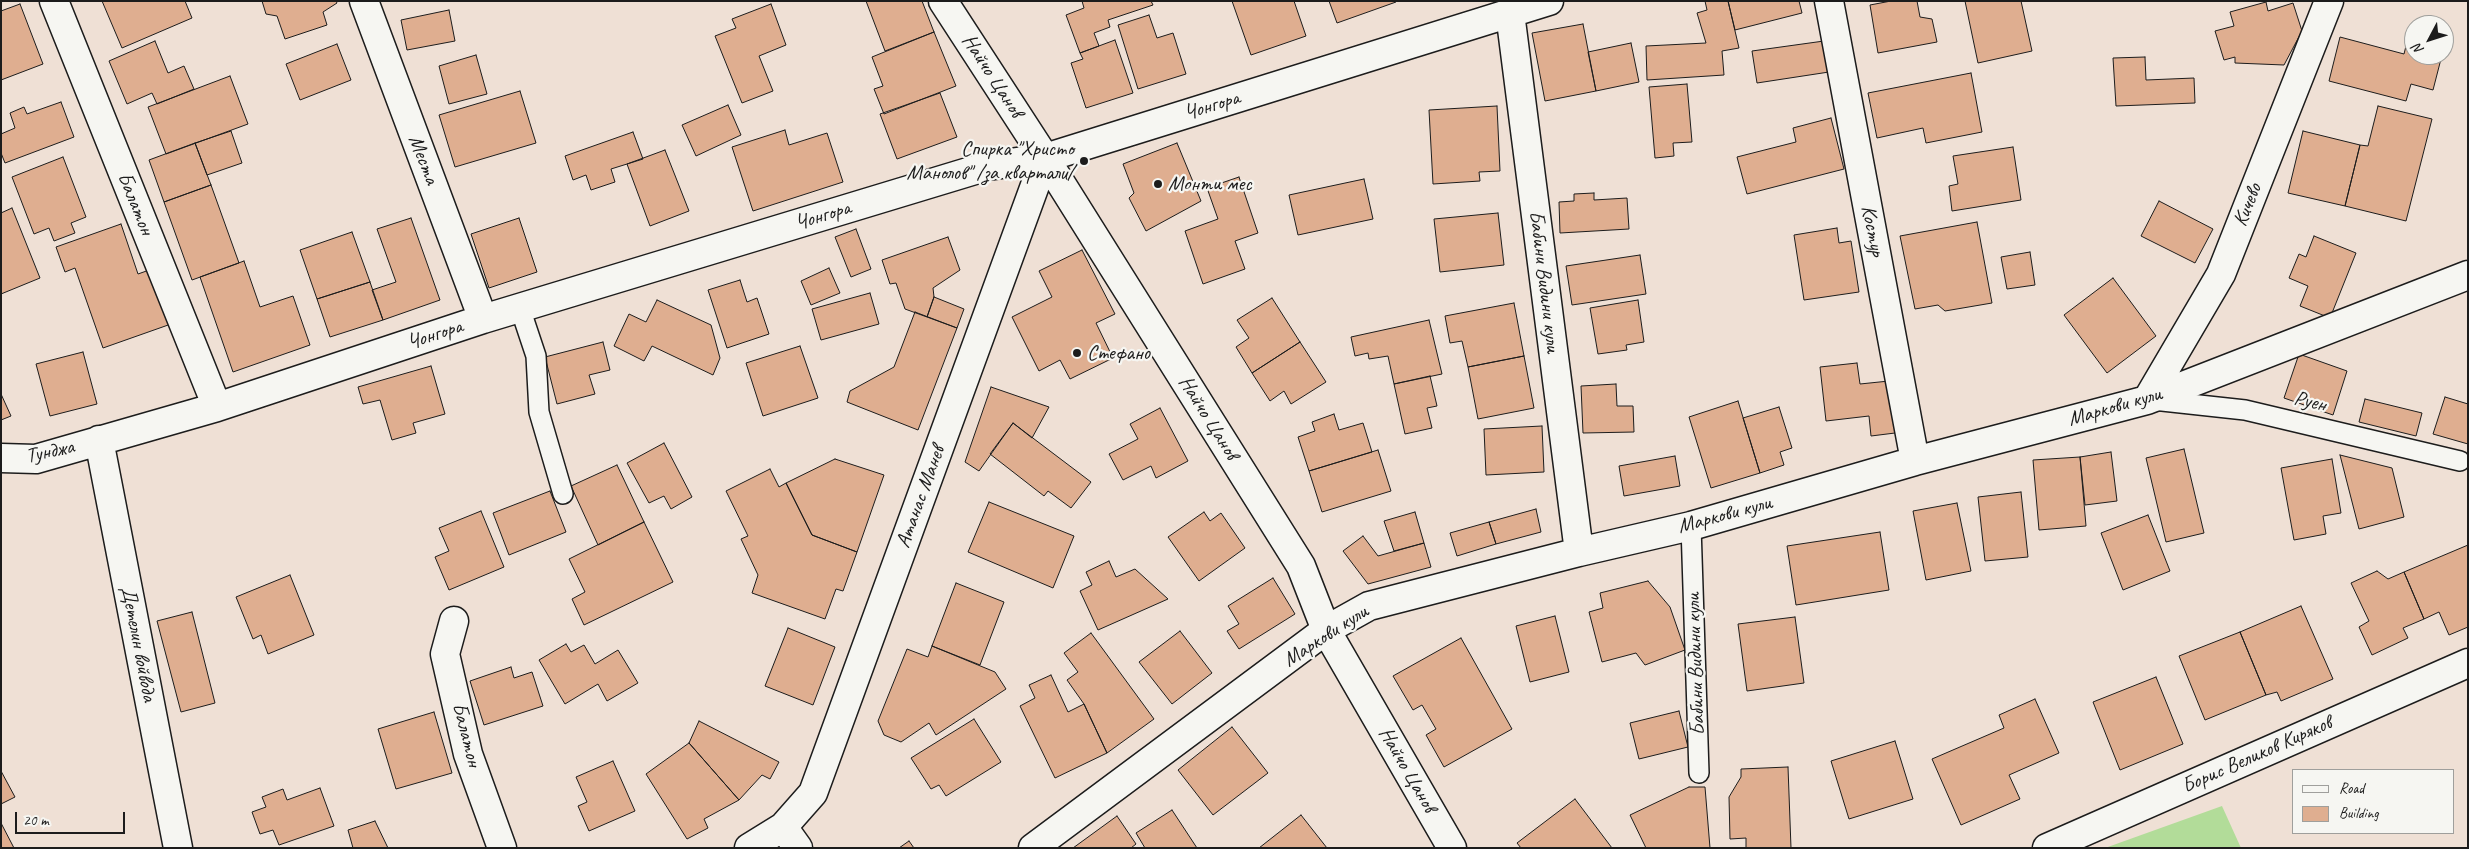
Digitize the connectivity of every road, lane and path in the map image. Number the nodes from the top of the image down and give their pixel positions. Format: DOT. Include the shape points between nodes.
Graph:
graph roads {
  1 [pos="54,1"];
  2 [pos="364,1"];
  3 [pos="943,1"];
  4 [pos="1549,1"];
  5 [pos="1829,1"];
  6 [pos="2330,1"];
  7 [pos="1510,13"];
  8 [pos="1045,158"];
  9 [pos="2468,275"];
  10 [pos="520,308"];
  11 [pos="483,319"];
  12 [pos="2148,400"];
  13 [pos="217,407"];
  14 [pos="99,440"];
  15 [pos="1,458"];
  16 [pos="1915,461"];
  17 [pos="2460,461"];
  18 [pos="564,494"];
  19 [pos="1691,526"];
  20 [pos="1579,552"];
  21 [pos="454,621"];
  22 [pos="1326,630"];
  23 [pos="2468,662"];
  24 [pos="1699,773"];
  25 [pos="791,837"];
  26 [pos="178,848"];
  27 [pos="502,848"];
  28 [pos="750,848"];
  29 [pos="1033,848"];
  30 [pos="1452,848"];
  31 [pos="2047,848"];
  1 -- 13 [label="street, Балатон"];
  2 -- 11 [label="street, Места"];
  3 -- 8 [label="street, Найчо Цанов"];
  4 -- 7 [label="street, Чонгора"];
  5 -- 16 [label="street, Костур"];
  6 -- 12 [label="street, Кичево" via="2220,274"];
  7 -- 8 [label="street, Чонгора"];
  7 -- 20 [label="street, Бабини Видини кули"];
  8 -- 10 [label="street, Чонгора" via="988,166"];
  8 -- 22 [label="street, Найчо Цанов" via="1301,566"];
  8 -- 25 [label="street, Атанас Манев" via="813,793"];
  9 -- 12 [label="street, Маркови кули"];
  10 -- 11 [label="street, Чонгора"];
  10 -- 18 [label="lane" via="536,356 539,412"];
  11 -- 13 [label="street, Чонгора"];
  12 -- 16 [label="street, Маркови кули"];
  12 -- 17 [label="lane, Руен" via="2245,410"];
  13 -- 14 [label="street, Чонгора"];
  14 -- 15 [label="street, Тунджа" via="36,459"];
  14 -- 26 [label="street, Детелин войвода"];
  16 -- 19 [label="street, Маркови кули"];
  19 -- 20 [label="street, Маркови кули"];
  19 -- 24 [label="lane, Бабини Видини кули"];
  20 -- 22 [label="street, Маркови кули" via="1370,606"];
  21 -- 27 [label="street, Балатон" via="445,654 468,754"];
  22 -- 29 [label="street, Маркови кули"];
  22 -- 30 [label="street, Найчо Цанов"];
  23 -- 31 [label="street, Борис Великов Киряков"];
  25 -- 28 [label="street, Атанас Манев"];
}
